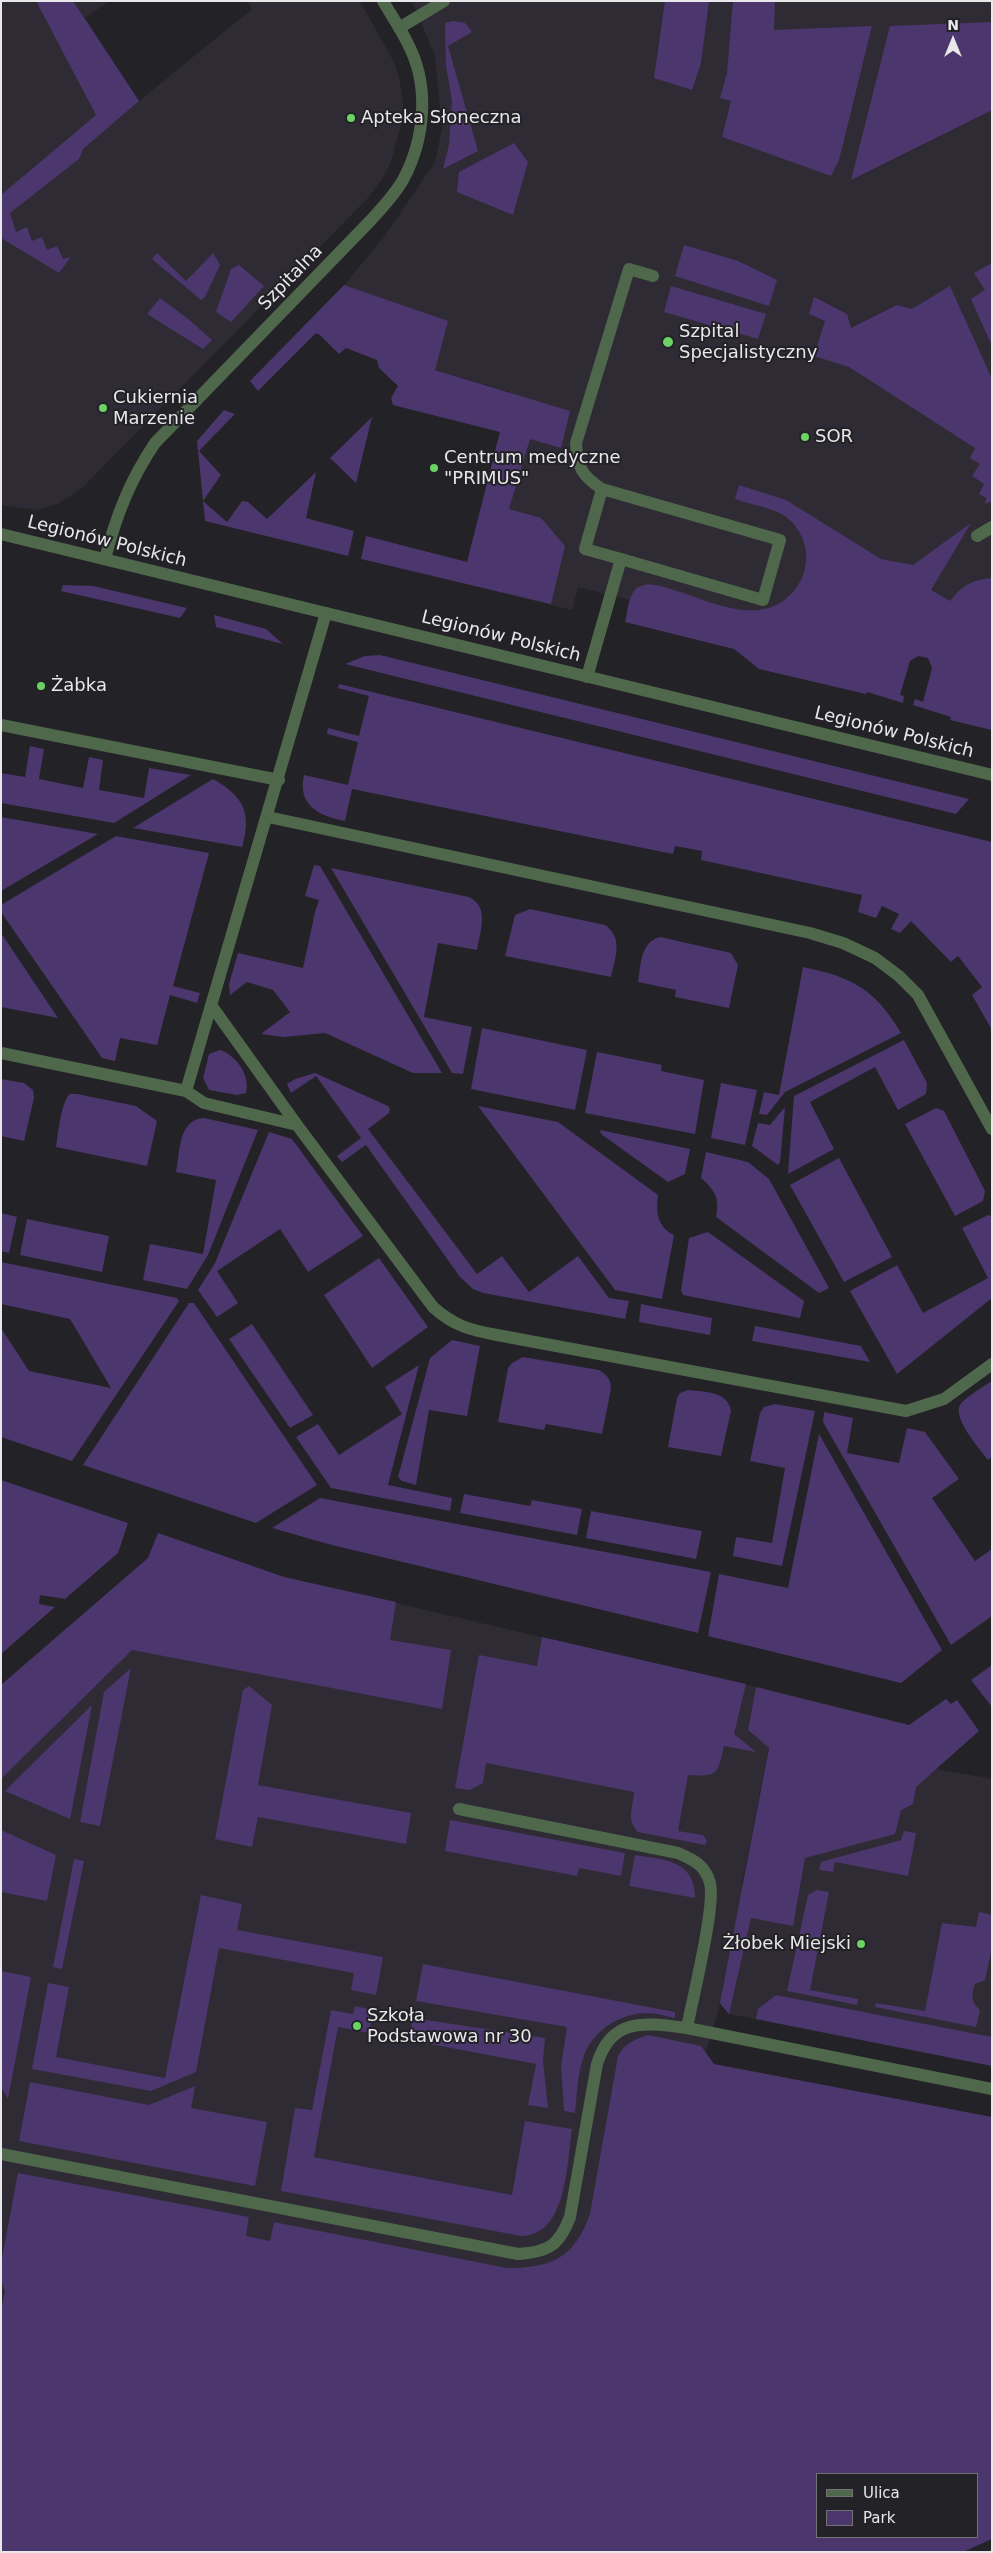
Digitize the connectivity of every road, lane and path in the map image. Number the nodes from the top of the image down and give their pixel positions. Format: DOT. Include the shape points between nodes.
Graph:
graph roads {
  1 [pos="383,1"];
  2 [pos="444,1"];
  3 [pos="399,28"];
  4 [pos="653,276"];
  5 [pos="602,489"];
  6 [pos="992,527"];
  7 [pos="1,534"];
  8 [pos="977,536"];
  9 [pos="105,559"];
  10 [pos="621,559"];
  11 [pos="326,613"];
  12 [pos="587,677"];
  13 [pos="1,725"];
  14 [pos="992,776"];
  15 [pos="278,780"];
  16 [pos="268,817"];
  17 [pos="211,1005"];
  18 [pos="1,1053"];
  19 [pos="186,1091"];
  20 [pos="297,1125"];
  21 [pos="992,1129"];
  22 [pos="992,1364"];
  23 [pos="459,1809"];
  24 [pos="687,2028"];
  25 [pos="992,2089"];
  26 [pos="1,2154"];
  1 -- 3 [label="street, Szpitalna"];
  2 -- 3 [label="street"];
  3 -- 9 [label="street, Szpitalna" via="414,58 422,87 421,128 412,162 372,219 155,443 135,473 123,500"];
  4 -- 5 [label="street" via="629,269 576,442 577,460 587,479"];
  5 -- 10 [label="street" via="585,549"];
  5 -- 10 [label="street" via="780,540 763,600"];
  6 -- 8 [label="street"];
  7 -- 9 [label="street, Legionów Polskich"];
  9 -- 11 [label="street, Legionów Polskich"];
  10 -- 12 [label="street"];
  11 -- 12 [label="street, Legionów Polskich"];
  11 -- 15 [label="street"];
  12 -- 14 [label="street, Legionów Polskich"];
  13 -- 15 [label="street"];
  15 -- 16 [label="street"];
  16 -- 17 [label="street"];
  16 -- 21 [label="street" via="810,933 843,943 875,958 918,995"];
  17 -- 19 [label="street"];
  17 -- 20 [label="street"];
  18 -- 19 [label="street"];
  19 -- 20 [label="street" via="204,1103"];
  20 -- 22 [label="street" via="433,1307 448,1320 470,1330 906,1411 944,1399"];
  23 -- 24 [label="street" via="678,1853 699,1863 710,1884 710,1906"];
  24 -- 25 [label="street"];
  24 -- 26 [label="street" via="645,2022 610,2037 597,2064 570,2217 553,2246 538,2253 518,2254"];
}
